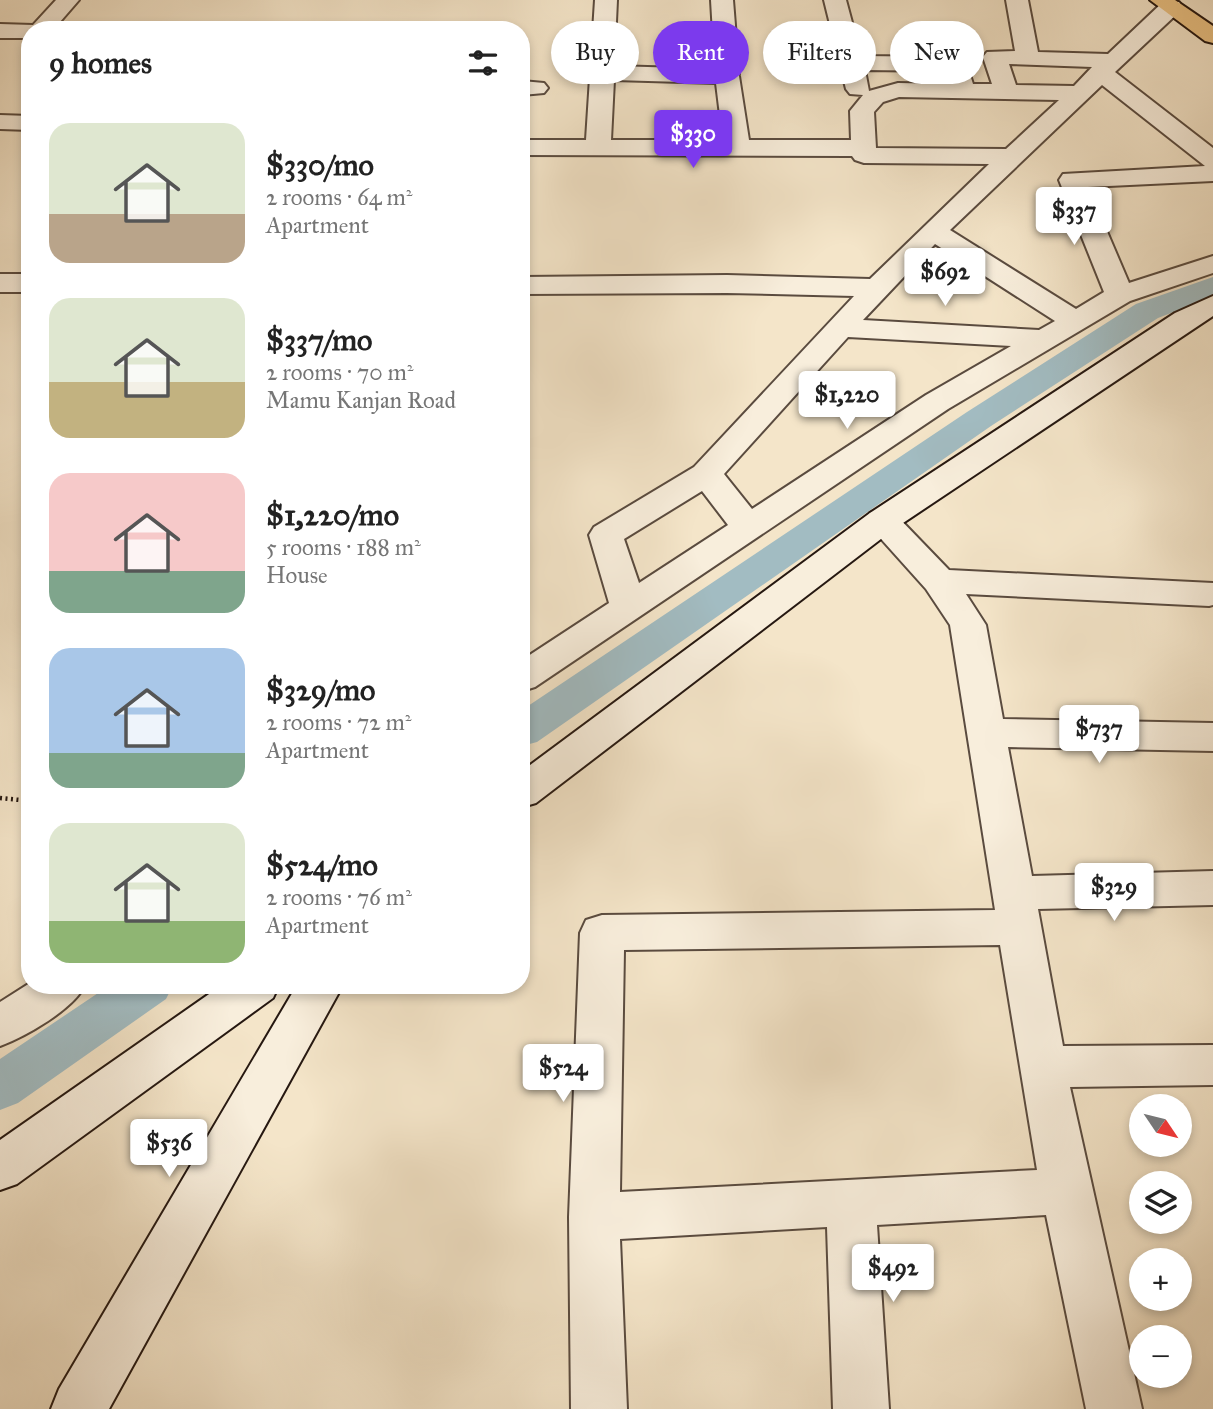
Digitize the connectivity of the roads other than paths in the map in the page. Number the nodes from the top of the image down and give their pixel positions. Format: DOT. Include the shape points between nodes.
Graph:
graph roads {
  1 [pos="68,0"];
  2 [pos="606,0"];
  3 [pos="722,0"];
  4 [pos="835,0"];
  5 [pos="1017,0"];
  6 [pos="1166,3"];
  7 [pos="49,21"];
  8 [pos="605,21"];
  9 [pos="726,21"];
  10 [pos="841,21"];
  11 [pos="0,31"];
  12 [pos="21,31"];
  13 [pos="1213,36"];
  14 [pos="1028,58"];
  15 [pos="876,63"];
  16 [pos="1107,66"];
  17 [pos="602,84"];
  18 [pos="728,84"];
  19 [pos="858,84"];
  20 [pos="962,91"];
  21 [pos="1006,92"];
  22 [pos="1078,93"];
  23 [pos="862,111"];
  24 [pos="0,122"];
  25 [pos="21,123"];
  26 [pos="737,147"];
  27 [pos="530,148"];
  28 [pos="598,148"];
  29 [pos="864,148"];
  30 [pos="1015,153"];
  31 [pos="1213,160"];
  32 [pos="1213,173"];
  33 [pos="1082,179"];
  34 [pos="933,231"];
  35 [pos="1213,264"];
  36 [pos="21,283"];
  37 [pos="0,284"];
  38 [pos="530,285"];
  39 [pos="877,288"];
  40 [pos="1120,295"];
  41 [pos="1213,304"];
  42 [pos="1075,321"];
  43 [pos="841,328"];
  44 [pos="1047,340"];
  45 [pos="706,474"];
  46 [pos="883,521"];
  47 [pos="750,529"];
  48 [pos="939,580"];
  49 [pos="1209,594"];
  50 [pos="628,605"];
  51 [pos="530,672"];
  52 [pos="986,733"];
  53 [pos="1213,737"];
  54 [pos="530,786"];
  55 [pos="1213,888"];
  56 [pos="1016,910"];
  57 [pos="48,994"];
  58 [pos="244,994"];
  59 [pos="316,994"];
  60 [pos="0,1026"];
  61 [pos="1213,1065"];
  62 [pos="1043,1067"];
  63 [pos="0,1168"];
  64 [pos="1066,1191"];
  65 [pos="851,1203"];
  66 [pos="594,1217"];
  67 [pos="79,1409"];
  68 [pos="599,1409"];
  69 [pos="861,1409"];
  70 [pos="1114,1409"];
  1 -- 7 [label="street"];
  2 -- 8 [label="street"];
  3 -- 9 [label="street"];
  4 -- 10 [label="street"];
  5 -- 14 [label="street"];
  6 -- 13 [label="main road"];
  6 -- 16 [label="street"];
  11 -- 12 [label="street"];
  14 -- 16 [label="street"];
  14 -- 21 [label="street" via="995,57"];
  15 -- 20 [label="street" via="957,64"];
  16 -- 22 [label="street"];
  16 -- 31 [label="street"];
  17 -- 28 [label="street"];
  18 -- 26 [label="street"];
  19 -- 23 [label="street"];
  20 -- 21 [label="street"];
  20 -- 23 [label="street" via="898,90 874,97"];
  21 -- 22 [label="street"];
  22 -- 30 [label="street"];
  23 -- 29 [label="street"];
  24 -- 25 [label="street"];
  26 -- 28 [label="street"];
  26 -- 29 [label="street"];
  27 -- 28 [label="street"];
  29 -- 30 [label="street" via="864,155"];
  30 -- 33 [label="street"];
  30 -- 34 [label="street"];
  32 -- 33 [label="street"];
  33 -- 40 [label="street" via="1072,180"];
  34 -- 39 [label="street"];
  34 -- 42 [label="street"];
  35 -- 40 [label="street"];
  36 -- 37 [label="street"];
  38 -- 39 [label="street"];
  39 -- 43 [label="street"];
  40 -- 42 [label="street"];
  41 -- 46 [label="street" via="1185,318"];
  42 -- 44 [label="street"];
  43 -- 44 [label="street"];
  43 -- 45 [label="street"];
  44 -- 47 [label="street" via="937,402"];
  45 -- 47 [label="street"];
  45 -- 50 [label="street" via="606,535"];
  46 -- 48 [label="street"];
  46 -- 54 [label="street"];
  47 -- 50 [label="street"];
  48 -- 49 [label="street"];
  48 -- 52 [label="street" via="968,625"];
  50 -- 51 [label="street"];
  52 -- 53 [label="street"];
  52 -- 56 [label="street"];
  55 -- 56 [label="street"];
  56 -- 62 [label="street"];
  56 -- 66 [label="street" via="602,933"];
  57 -- 60 [label="street"];
  58 -- 63 [label="street"];
  59 -- 67 [label="street"];
  61 -- 62 [label="street"];
  62 -- 64 [label="street"];
  64 -- 65 [label="street"];
  64 -- 70 [label="street"];
  65 -- 66 [label="street"];
  65 -- 69 [label="street"];
  66 -- 68 [label="street"];
}
